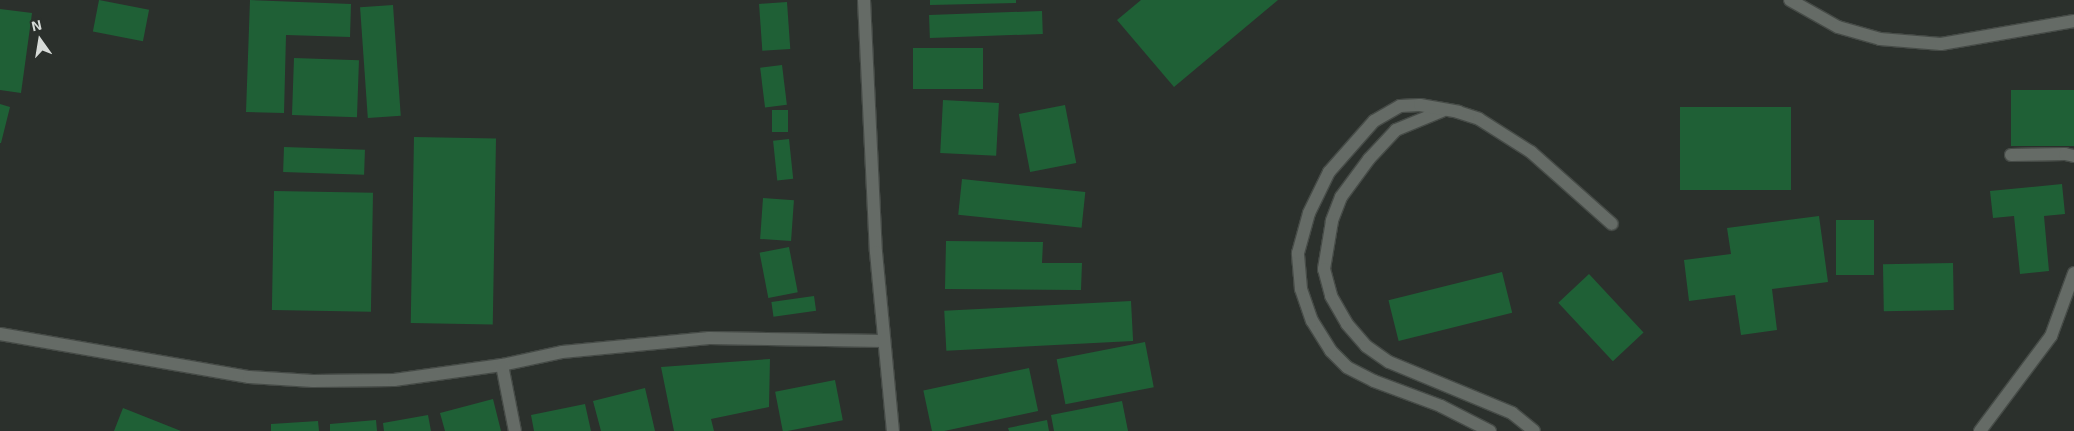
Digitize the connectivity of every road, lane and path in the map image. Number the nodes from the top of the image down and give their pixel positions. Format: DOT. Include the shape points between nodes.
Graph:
graph roads {
  1 [pos="864,0"];
  2 [pos="1790,0"];
  3 [pos="2074,21"];
  4 [pos="1442,111"];
  5 [pos="2011,155"];
  6 [pos="2074,156"];
  7 [pos="1612,224"];
  8 [pos="2074,273"];
  9 [pos="0,334"];
  10 [pos="883,341"];
  11 [pos="502,365"];
  12 [pos="515,431"];
  13 [pos="893,431"];
  14 [pos="1490,431"];
  15 [pos="1534,431"];
  16 [pos="1980,431"];
  1 -- 10 [label="street"];
  2 -- 3 [label="street" via="1838,27 1880,39 1923,43 1940,44"];
  4 -- 7 [label="street" via="1479,119 1531,152"];
  4 -- 14 [label="street" via="1420,105 1400,106 1374,121 1343,153 1309,213 1298,253 1301,289 1312,321 1331,351 1347,367 1374,381 1441,406"];
  4 -- 15 [label="street" via="1396,130 1341,197 1332,221 1324,269 1331,296 1347,324 1366,346 1389,362 1512,413"];
  5 -- 6 [label="street"];
  8 -- 16 [label="street" via="2065,306 2051,336"];
  9 -- 11 [label="street" via="249,377 394,380"];
  10 -- 11 [label="street" via="709,338 562,352"];
  10 -- 13 [label="street"];
  11 -- 12 [label="street"];
}
